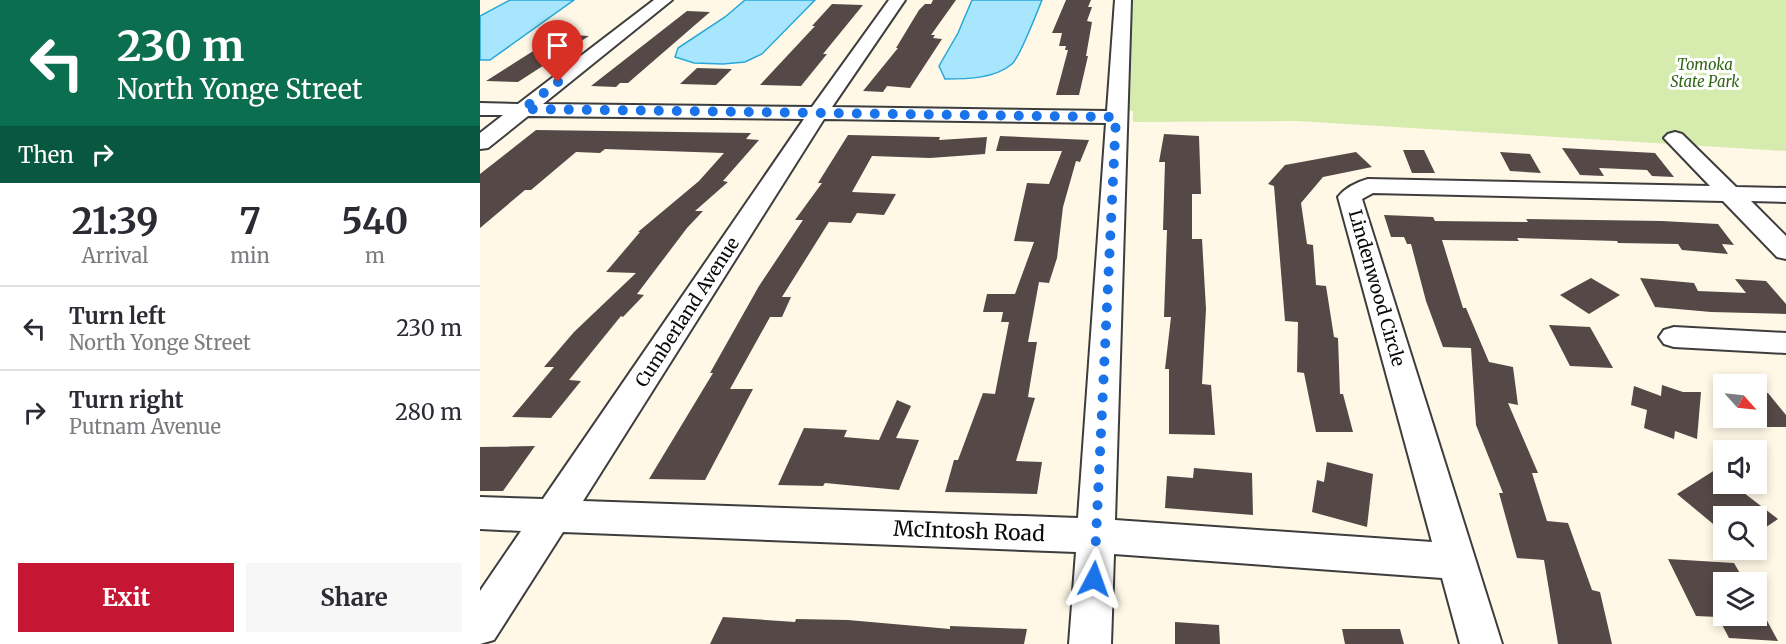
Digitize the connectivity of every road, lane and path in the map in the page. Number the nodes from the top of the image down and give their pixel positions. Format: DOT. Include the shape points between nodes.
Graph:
graph roads {
  1 [pos="664,0"];
  2 [pos="897,0"];
  3 [pos="1123,0"];
  4 [pos="480,109"];
  5 [pos="523,109"];
  6 [pos="818,113"];
  7 [pos="1116,117"];
  8 [pos="1675,138"];
  9 [pos="480,143"];
  10 [pos="1730,194"];
  11 [pos="1786,195"];
  12 [pos="1786,251"];
  13 [pos="1674,337"];
  14 [pos="1786,343"];
  15 [pos="480,513"];
  16 [pos="554,515"];
  17 [pos="1097,536"];
  18 [pos="1457,561"];
  19 [pos="480,626"];
  20 [pos="1090,644"];
  21 [pos="1481,644"];
  1 -- 5 [label="street"];
  2 -- 6 [label="street, Cumberland Avenue"];
  3 -- 7 [label="street"];
  4 -- 5 [label="street"];
  5 -- 6 [label="street"];
  5 -- 9 [label="street"];
  6 -- 7 [label="street"];
  6 -- 16 [label="street, Cumberland Avenue"];
  7 -- 17 [label="street"];
  8 -- 10 [label="street"];
  10 -- 11 [label="street"];
  10 -- 12 [label="street"];
  10 -- 18 [label="street, Lindenwood Circle" via="1368,186 1350,197"];
  13 -- 14 [label="street"];
  15 -- 16 [label="street, McIntosh Road"];
  16 -- 17 [label="street, McIntosh Road"];
  16 -- 19 [label="street, Cumberland Avenue"];
  17 -- 18 [label="street, McIntosh Road"];
  17 -- 20 [label="street"];
  18 -- 21 [label="street, Lindenwood Circle"];
}
